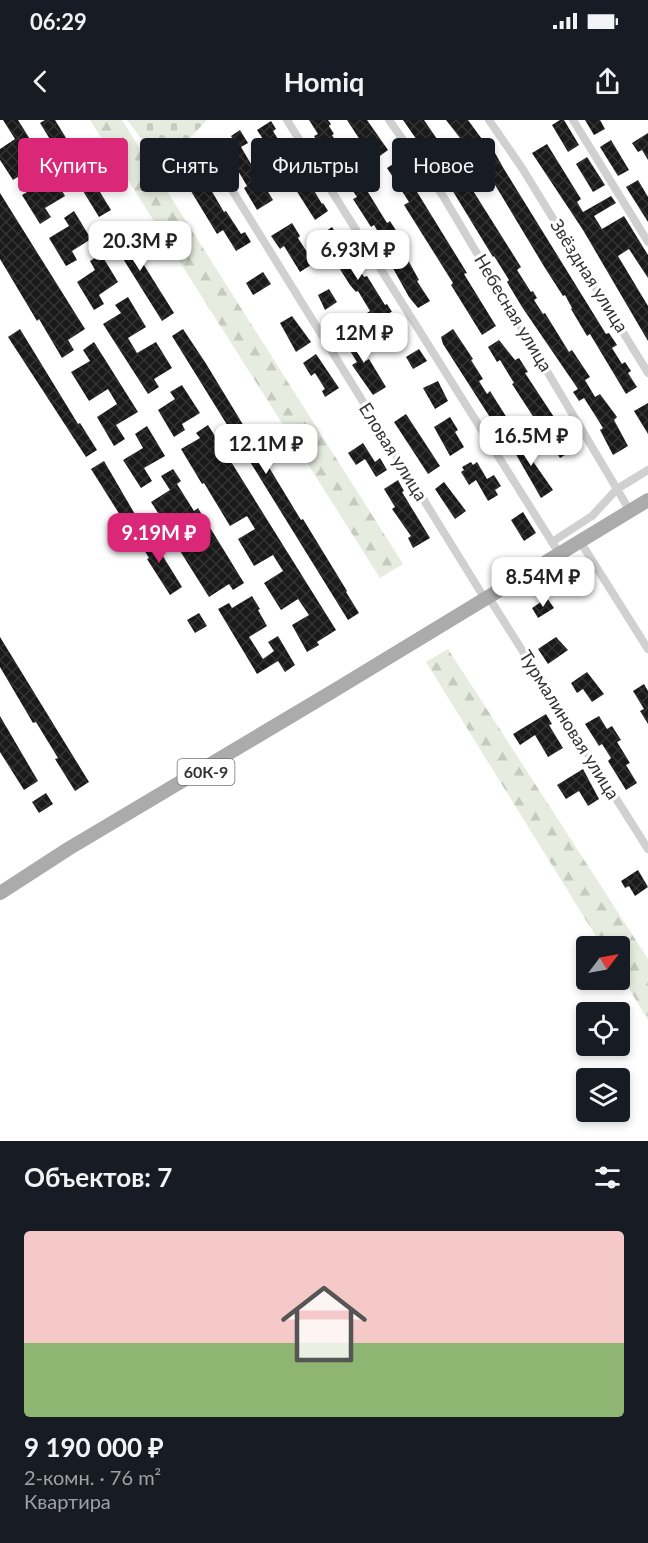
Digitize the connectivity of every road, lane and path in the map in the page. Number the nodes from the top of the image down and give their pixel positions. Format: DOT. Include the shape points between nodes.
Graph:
graph roads {
  1 [pos="287,120"];
  2 [pos="389,120"];
  3 [pos="489,120"];
  4 [pos="573,120"];
  5 [pos="234,192"];
  6 [pos="648,242"];
  7 [pos="648,373"];
  8 [pos="648,470"];
  9 [pos="617,489"];
  10 [pos="648,500"];
  11 [pos="648,506"];
  12 [pos="630,511"];
  13 [pos="583,546"];
  14 [pos="555,548"];
  15 [pos="488,600"];
  16 [pos="411,647"];
  17 [pos="648,649"];
  18 [pos="648,849"];
  19 [pos="0,893"];
  20 [pos="0,898"];
  1 -- 14 [label="street"];
  2 -- 9 [label="street, Небесная улица" via="443,195"];
  3 -- 7 [label="street, Звёздная улица"];
  4 -- 6 [label="street"];
  5 -- 15 [label="street, Еловая улица"];
  8 -- 9 [label="street"];
  9 -- 12 [label="street, Небесная улица"];
  9 -- 14 [label="street"];
  10 -- 12 [label="main road, 60К-9"];
  11 -- 13 [label="main road, 60К-9"];
  12 -- 14 [label="main road, 60К-9"];
  13 -- 15 [label="main road, 60К-9"];
  13 -- 17 [label="street"];
  14 -- 15 [label="main road, 60К-9"];
  15 -- 16 [label="main road, 60К-9"];
  15 -- 18 [label="street, Турмалиновая улица"];
  16 -- 19 [label="main road, 60К-9"];
  16 -- 20 [label="main road, 60К-9"];
}
